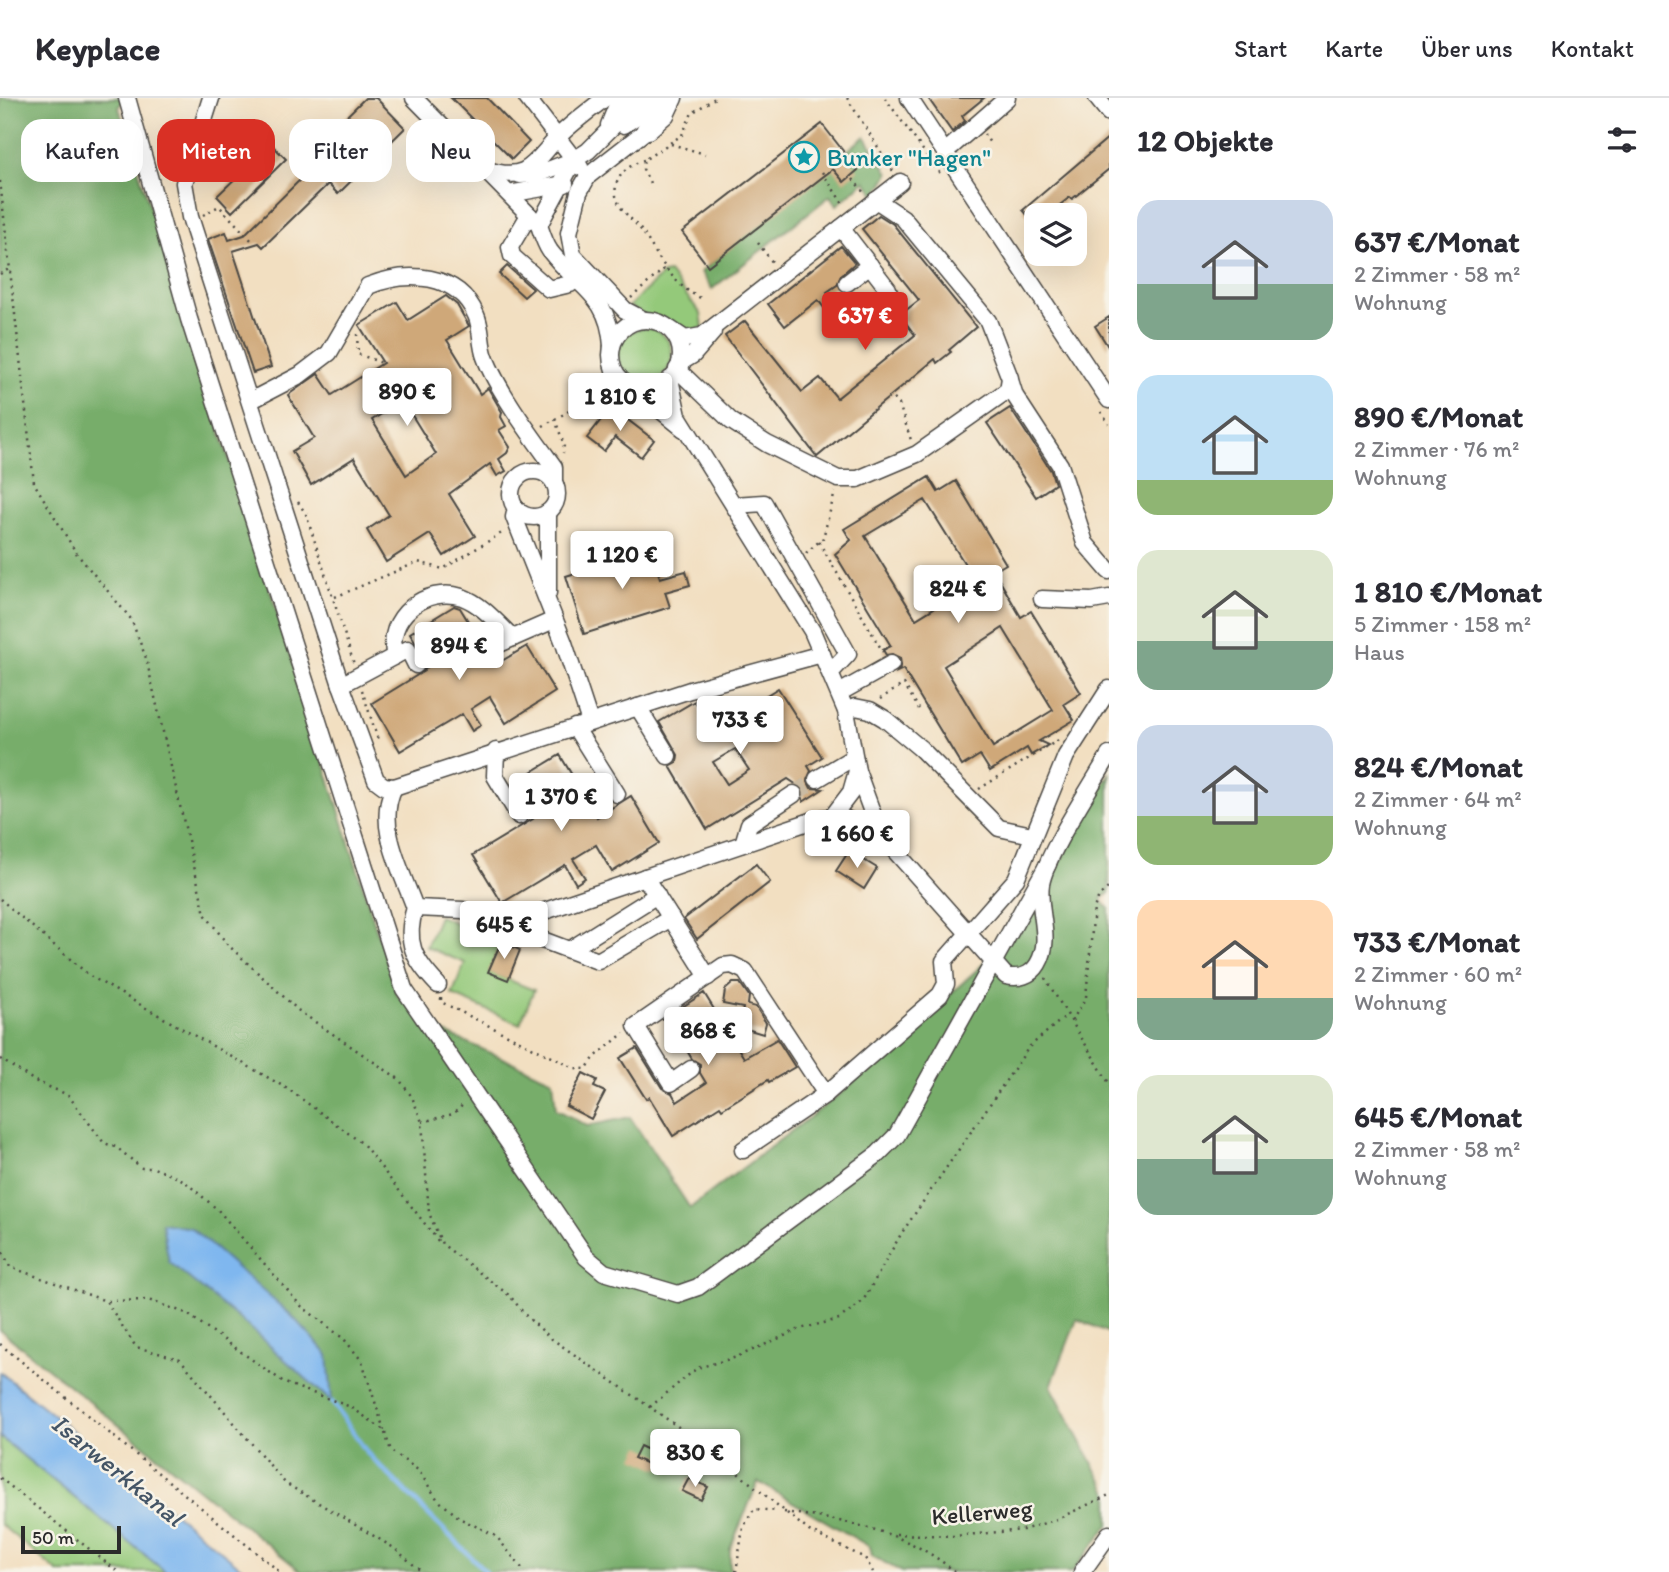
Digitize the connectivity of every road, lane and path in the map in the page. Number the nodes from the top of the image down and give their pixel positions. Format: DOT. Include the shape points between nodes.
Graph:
graph roads {
  1 [pos="127,98"];
  2 [pos="211,98"];
  3 [pos="414,98"];
  4 [pos="527,98"];
  5 [pos="605,98"];
  6 [pos="620,98"];
  7 [pos="633,98"];
  8 [pos="647,98"];
  9 [pos="661,98"];
  10 [pos="674,98"];
  11 [pos="683,98"];
  12 [pos="715,98"];
  13 [pos="847,98"];
  14 [pos="909,98"];
  15 [pos="1007,98"];
  16 [pos="1097,98"];
  17 [pos="1109,113"];
  18 [pos="666,115"];
  19 [pos="435,119"];
  20 [pos="607,130"];
  21 [pos="643,133"];
  22 [pos="557,139"];
  23 [pos="671,144"];
  24 [pos="952,146"];
  25 [pos="705,154"];
  26 [pos="581,156"];
  27 [pos="644,160"];
  28 [pos="525,172"];
  29 [pos="822,172"];
  30 [pos="495,173"];
  31 [pos="588,176"];
  32 [pos="495,179"];
  33 [pos="0,181"];
  34 [pos="900,182"];
  35 [pos="650,183"];
  36 [pos="559,186"];
  37 [pos="876,200"];
  38 [pos="524,206"];
  39 [pos="191,220"];
  40 [pos="847,223"];
  41 [pos="252,241"];
  42 [pos="758,243"];
  43 [pos="870,265"];
  44 [pos="666,268"];
  45 [pos="9,269"];
  46 [pos="581,273"];
  47 [pos="0,274"];
  48 [pos="782,274"];
  49 [pos="848,283"];
  50 [pos="701,298"];
  51 [pos="622,306"];
  52 [pos="895,312"];
  53 [pos="644,320"];
  54 [pos="717,325"];
  55 [pos="670,329"];
  56 [pos="357,331"];
  57 [pos="612,346"];
  58 [pos="383,363"];
  59 [pos="676,371"];
  60 [pos="1010,378"];
  61 [pos="626,383"];
  62 [pos="894,399"];
  63 [pos="1109,400"];
  64 [pos="250,401"];
  65 [pos="555,419"];
  66 [pos="688,431"];
  67 [pos="530,433"];
  68 [pos="917,454"];
  69 [pos="527,472"];
  70 [pos="554,475"];
  71 [pos="838,479"];
  72 [pos="280,497"];
  73 [pos="734,505"];
  74 [pos="548,512"];
  75 [pos="516,516"];
  76 [pos="819,542"];
  77 [pos="795,561"];
  78 [pos="1109,570"];
  79 [pos="335,597"];
  80 [pos="1109,598"];
  81 [pos="1042,599"];
  82 [pos="548,602"];
  83 [pos="554,620"];
  84 [pos="513,638"];
  85 [pos="497,645"];
  86 [pos="822,653"];
  87 [pos="395,656"];
  88 [pos="875,658"];
  89 [pos="416,665"];
  90 [pos="896,670"];
  91 [pos="831,671"];
  92 [pos="358,675"];
  93 [pos="904,684"];
  94 [pos="341,685"];
  95 [pos="1109,689"];
  96 [pos="839,693"];
  97 [pos="638,707"];
  98 [pos="866,709"];
  99 [pos="919,709"];
  100 [pos="846,711"];
  101 [pos="582,724"];
  102 [pos="1060,738"];
  103 [pos="382,751"];
  104 [pos="496,751"];
  105 [pos="1109,755"];
  106 [pos="668,756"];
  107 [pos="855,764"];
  108 [pos="817,779"];
  109 [pos="394,787"];
  110 [pos="617,794"];
  111 [pos="794,794"];
  112 [pos="969,796"];
  113 [pos="519,817"];
  114 [pos="832,817"];
  115 [pos="880,834"];
  116 [pos="1032,835"];
  117 [pos="743,844"];
  118 [pos="1048,864"];
  119 [pos="645,877"];
  120 [pos="620,885"];
  121 [pos="1109,887"];
  122 [pos="657,895"];
  123 [pos="0,899"];
  124 [pos="415,908"];
  125 [pos="638,908"];
  126 [pos="671,918"];
  127 [pos="526,932"];
  128 [pos="968,934"];
  129 [pos="571,949"];
  130 [pos="993,964"];
  131 [pos="1037,966"];
  132 [pos="708,977"];
  133 [pos="438,985"];
  134 [pos="1067,1015"];
  135 [pos="1072,1021"];
  136 [pos="636,1026"];
  137 [pos="0,1059"];
  138 [pos="691,1069"];
  139 [pos="1109,1083"];
  140 [pos="471,1087"];
  141 [pos="826,1094"];
  142 [pos="422,1122"];
  143 [pos="743,1150"];
  144 [pos="442,1244"];
  145 [pos="0,1246"];
  146 [pos="106,1301"];
  147 [pos="0,1344"];
  148 [pos="650,1407"];
  149 [pos="384,1430"];
  150 [pos="0,1478"];
  151 [pos="1109,1495"];
  152 [pos="782,1511"];
  153 [pos="894,1534"];
  154 [pos="1109,1534"];
  155 [pos="118,1572"];
  156 [pos="281,1572"];
  157 [pos="422,1572"];
  158 [pos="525,1572"];
  159 [pos="737,1572"];
  160 [pos="873,1572"];
  161 [pos="955,1572"];
  162 [pos="1082,1572"];
  1 -- 140 [label="street" via="189,318 404,989"];
  2 -- 39 [label="street" via="184,183"];
  3 -- 19 [label="street"];
  4 -- 22 [label="street"];
  5 -- 22 [label="street"];
  6 -- 20 [label="street"];
  7 -- 20 [label="street" via="627,112"];
  8 -- 26 [label="street" via="634,118"];
  9 -- 21 [label="street"];
  10 -- 18 [label="street"];
  11 -- 18 [label="street"];
  12 -- 23 [label="path" via="692,113 682,135"];
  13 -- 34 [label="path"];
  14 -- 63 [label="street"];
  15 -- 24 [label="street"];
  16 -- 17 [label="street"];
  18 -- 21 [label="street"];
  20 -- 26 [label="street"];
  21 -- 31 [label="street"];
  22 -- 26 [label="street"];
  22 -- 28 [label="street"];
  23 -- 25 [label="path"];
  23 -- 27 [label="path"];
  26 -- 28 [label="street" via="538,174"];
  26 -- 31 [label="street"];
  26 -- 36 [label="street"];
  27 -- 35 [label="path"];
  27 -- 44 [label="path" via="628,165 618,176 617,196"];
  28 -- 30 [label="street" via="505,176"];
  28 -- 38 [label="street"];
  29 -- 40 [label="path"];
  31 -- 36 [label="street"];
  31 -- 46 [label="street" via="569,233"];
  32 -- 38 [label="street"];
  33 -- 45 [label="path"];
  34 -- 37 [label="street"];
  36 -- 38 [label="street"];
  36 -- 38 [label="street"];
  37 -- 40 [label="street"];
  37 -- 60 [label="street" via="904,218 976,305 988,321"];
  38 -- 46 [label="street" via="548,250"];
  38 -- 46 [label="street" via="510,247 512,257 549,289 570,284"];
  39 -- 41 [label="path" via="219,206"];
  39 -- 64 [label="street"];
  40 -- 43 [label="street"];
  40 -- 48 [label="street"];
  42 -- 48 [label="path"];
  43 -- 49 [label="street"];
  43 -- 52 [label="street" via="888,289"];
  44 -- 50 [label="path" via="689,293"];
  44 -- 51 [label="path"];
  45 -- 47 [label="path"];
  45 -- 142 [label="path" via="34,484 77,554 131,619 146,657 205,914 228,944 299,1011 399,1079"];
  46 -- 51 [label="street"];
  46 -- 57 [label="street" via="603,305 611,324"];
  48 -- 54 [label="street"];
  51 -- 53 [label="street"];
  53 -- 55 [label="street"];
  53 -- 57 [label="street" via="624,328"];
  54 -- 55 [label="street" via="702,336 685,339"];
  54 -- 59 [label="street"];
  55 -- 59 [label="street" via="679,345"];
  56 -- 58 [label="path" via="358,354"];
  57 -- 61 [label="street" via="612,364"];
  59 -- 61 [label="street" via="652,389"];
  59 -- 66 [label="street" via="678,416"];
  59 -- 71 [label="street" via="731,421"];
  60 -- 68 [label="street" via="1008,390"];
  60 -- 78 [label="street" via="1015,396 1060,465 1085,543"];
  61 -- 65 [label="path"];
  61 -- 66 [label="street"];
  62 -- 68 [label="path"];
  64 -- 67 [label="street" via="300,375 329,353 368,286 415,278 445,280 461,292 476,314 484,356"];
  64 -- 72 [label="street"];
  65 -- 67 [label="path"];
  65 -- 70 [label="path" via="564,445"];
  66 -- 73 [label="street"];
  67 -- 69 [label="street" via="533,457"];
  67 -- 70 [label="street"];
  68 -- 71 [label="street" via="858,479"];
  69 -- 70 [label="street"];
  69 -- 75 [label="street" via="512,490"];
  70 -- 74 [label="street" via="555,502"];
  71 -- 76 [label="path" via="828,525"];
  72 -- 79 [label="path" via="294,496 306,514"];
  72 -- 94 [label="street"];
  73 -- 77 [label="street" via="764,503"];
  73 -- 86 [label="street"];
  74 -- 75 [label="street"];
  74 -- 82 [label="street"];
  75 -- 79 [label="path" via="443,569 418,562"];
  75 -- 82 [label="street"];
  76 -- 77 [label="path"];
  76 -- 88 [label="path" via="884,653"];
  77 -- 91 [label="street" via="848,654"];
  79 -- 92 [label="path"];
  80 -- 81 [label="street"];
  82 -- 83 [label="street"];
  83 -- 84 [label="street"];
  83 -- 101 [label="street"];
  84 -- 85 [label="street"];
  84 -- 87 [label="street" via="473,602 446,595 427,598 399,619 391,642"];
  86 -- 91 [label="street"];
  86 -- 97 [label="street"];
  87 -- 89 [label="street" via="408,649"];
  87 -- 92 [label="street"];
  90 -- 93 [label="path"];
  90 -- 96 [label="street"];
  91 -- 96 [label="street"];
  92 -- 94 [label="street"];
  92 -- 103 [label="path"];
  93 -- 98 [label="path"];
  93 -- 99 [label="path"];
  94 -- 109 [label="street" via="376,780"];
  95 -- 116 [label="street" via="1073,742"];
  96 -- 100 [label="street"];
  97 -- 101 [label="street"];
  97 -- 106 [label="street"];
  98 -- 100 [label="street"];
  98 -- 112 [label="street" via="921,749"];
  100 -- 107 [label="street"];
  101 -- 104 [label="street"];
  101 -- 110 [label="street"];
  102 -- 112 [label="path"];
  104 -- 109 [label="street"];
  104 -- 113 [label="street" via="495,776"];
  105 -- 118 [label="street"];
  107 -- 108 [label="street"];
  107 -- 114 [label="street" via="851,792"];
  107 -- 115 [label="street"];
  109 -- 124 [label="street" via="388,798 389,832"];
  111 -- 117 [label="street" via="748,824"];
  112 -- 116 [label="street" via="999,828"];
  114 -- 115 [label="street" via="860,823"];
  114 -- 117 [label="street"];
  115 -- 128 [label="street" via="958,912"];
  116 -- 128 [label="street" via="1016,879"];
  117 -- 119 [label="street"];
  118 -- 130 [label="street"];
  118 -- 131 [label="street" via="1041,884 1044,949"];
  119 -- 120 [label="street"];
  119 -- 122 [label="street"];
  120 -- 125 [label="street"];
  120 -- 127 [label="street" via="539,913"];
  121 -- 135 [label="path" via="1094,908 1086,997"];
  122 -- 125 [label="street"];
  122 -- 126 [label="street"];
  123 -- 144 [label="path" via="90,976 288,1089 363,1144"];
  124 -- 127 [label="street" via="463,910"];
  124 -- 133 [label="street" via="410,942"];
  125 -- 129 [label="street"];
  126 -- 129 [label="street" via="598,961"];
  126 -- 132 [label="street"];
  127 -- 129 [label="street"];
  128 -- 130 [label="street"];
  128 -- 141 [label="street" via="944,961 946,984 940,995"];
  130 -- 131 [label="street" via="1015,978"];
  130 -- 140 [label="street" via="897,1135 878,1154 698,1287 678,1294 604,1272 586,1257"];
  131 -- 134 [label="path"];
  132 -- 136 [label="street"];
  132 -- 141 [label="street" via="723,966 745,971"];
  133 -- 136 [label="path" via="442,1002 574,1068 586,1069 613,1040"];
  134 -- 135 [label="path"];
  134 -- 148 [label="path" via="1029,1046 901,1234 863,1301 839,1319 697,1368"];
  135 -- 139 [label="path"];
  136 -- 138 [label="street" via="671,1083"];
  137 -- 149 [label="path" via="68,1095 104,1143 142,1168 183,1180 218,1210 300,1305 345,1339 362,1361"];
  140 -- 142 [label="path" via="468,1099 453,1114"];
  141 -- 143 [label="street"];
  142 -- 144 [label="path" via="429,1213"];
  144 -- 148 [label="path" via="510,1296 552,1339"];
  145 -- 146 [label="path" via="10,1267"];
  146 -- 149 [label="path" via="148,1300 186,1313 285,1383 351,1407"];
  146 -- 157 [label="path" via="135,1347 180,1359 285,1483 394,1548"];
  147 -- 156 [label="path"];
  148 -- 152 [label="path"];
  149 -- 158 [label="path" via="391,1451 418,1470 438,1500 461,1520 496,1536"];
  150 -- 155 [label="path"];
  151 -- 153 [label="path, Kellerweg" via="1023,1530 954,1536"];
  152 -- 153 [label="path"];
  152 -- 159 [label="path" via="754,1509 747,1516"];
  152 -- 160 [label="path" via="809,1531 865,1558"];
  153 -- 161 [label="path"];
  154 -- 162 [label="street"];
}
